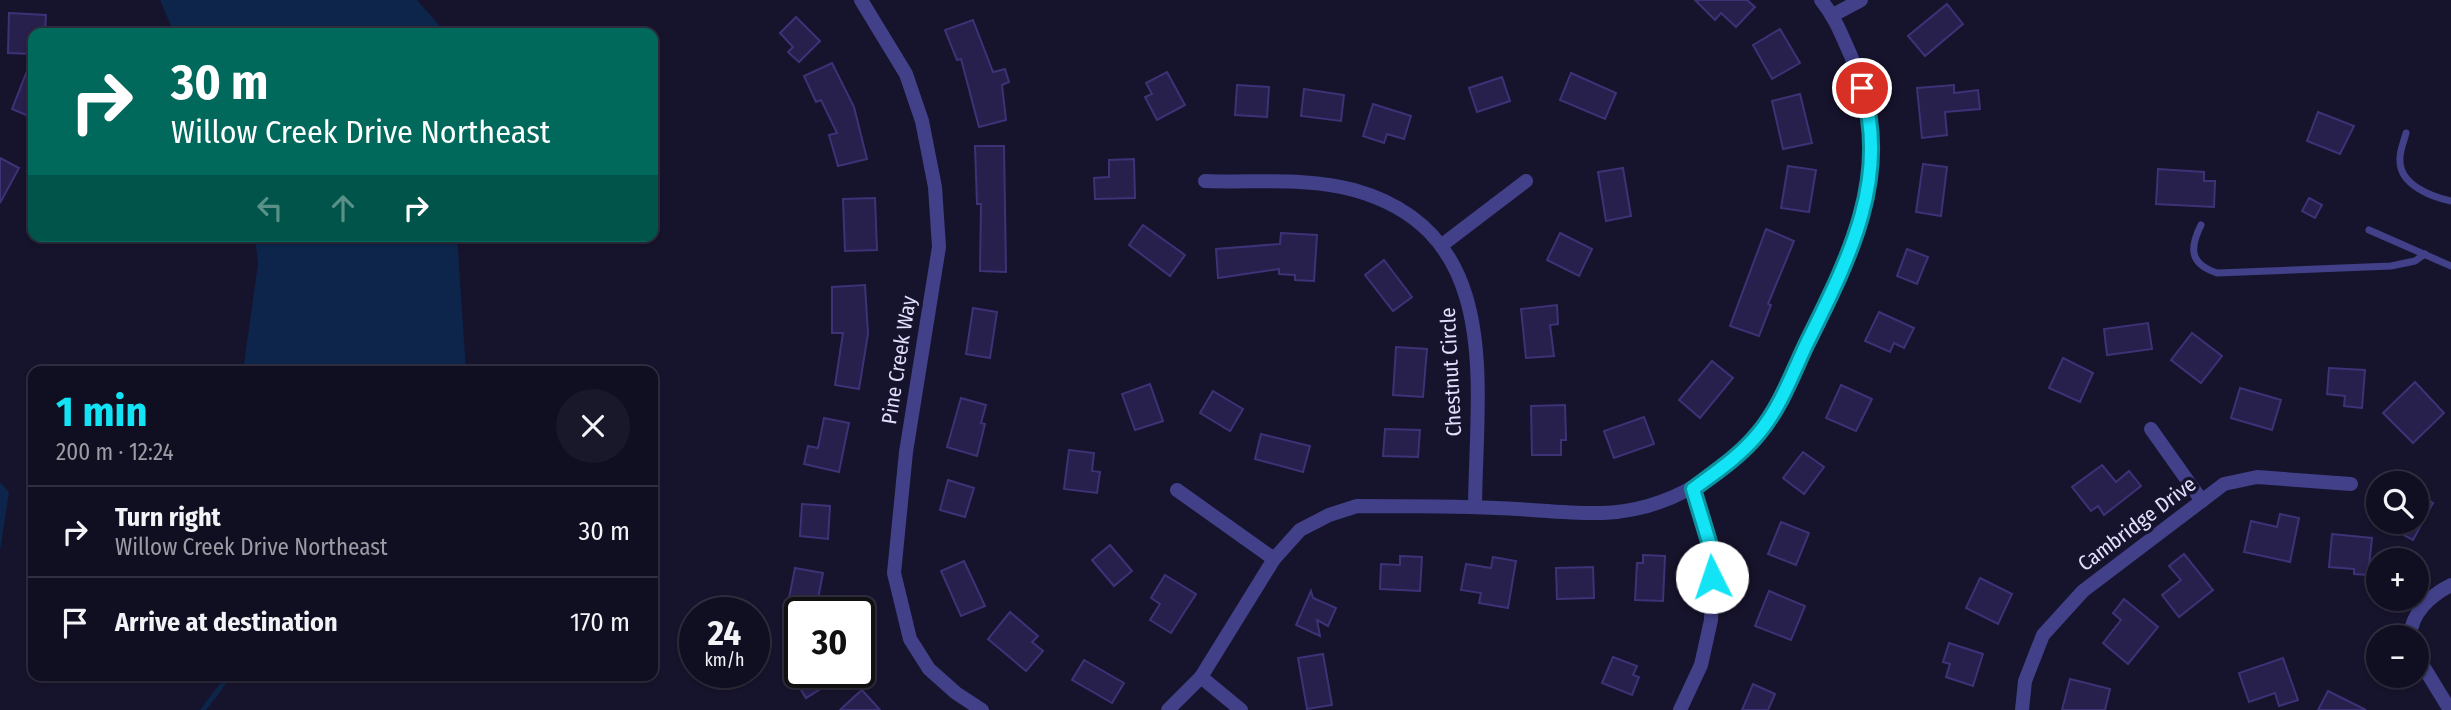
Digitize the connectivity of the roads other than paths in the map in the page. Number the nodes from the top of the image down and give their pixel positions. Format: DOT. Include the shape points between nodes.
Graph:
graph roads {
  1 [pos="861,0"];
  2 [pos="1821,0"];
  3 [pos="1861,0"];
  4 [pos="1833,15"];
  5 [pos="2406,133"];
  6 [pos="1205,181"];
  7 [pos="1526,181"];
  8 [pos="2451,201"];
  9 [pos="2201,225"];
  10 [pos="2369,230"];
  11 [pos="1442,245"];
  12 [pos="2426,254"];
  13 [pos="2451,266"];
  14 [pos="2151,429"];
  15 [pos="2351,484"];
  16 [pos="1693,489"];
  17 [pos="1177,490"];
  18 [pos="2202,501"];
  19 [pos="1475,507"];
  20 [pos="1274,559"];
  21 [pos="2451,585"];
  22 [pos="2415,625"];
  23 [pos="2429,676"];
  24 [pos="1201,677"];
  25 [pos="982,710"];
  26 [pos="1168,710"];
  27 [pos="1241,710"];
  28 [pos="1680,710"];
  29 [pos="2022,710"];
  30 [pos="2450,710"];
  1 -- 25 [label="street, Pine Creek Way" via="906,74 922,121 935,187 939,247 906,452 894,573 916,649 929,669"];
  2 -- 4 [label="street"];
  3 -- 4 [label="street"];
  4 -- 16 [label="street" via="1869,110 1870,181 1859,229 1773,415 1729,463"];
  5 -- 8 [label="lane" via="2399,162 2406,177 2418,188"];
  6 -- 11 [label="street, Chestnut Circle" via="1317,184 1354,190 1392,205"];
  7 -- 11 [label="street"];
  9 -- 12 [label="lane" via="2192,255 2204,269 2217,273 2390,266"];
  10 -- 12 [label="lane"];
  11 -- 19 [label="street, Chestnut Circle" via="1460,273 1470,302"];
  12 -- 13 [label="lane"];
  14 -- 18 [label="street"];
  15 -- 18 [label="street, Cambridge Drive" via="2258,477 2224,484"];
  16 -- 19 [label="street" via="1604,513"];
  16 -- 28 [label="street" via="1713,555 1711,621 1701,665"];
  17 -- 20 [label="street"];
  18 -- 29 [label="street, Cambridge Drive" via="2083,591 2043,635 2025,681"];
  19 -- 20 [label="street" via="1357,506 1300,530"];
  20 -- 24 [label="street"];
  21 -- 22 [label="street" via="2425,603"];
  23 -- 30 [label="street"];
  24 -- 26 [label="street"];
  24 -- 27 [label="street"];
}
